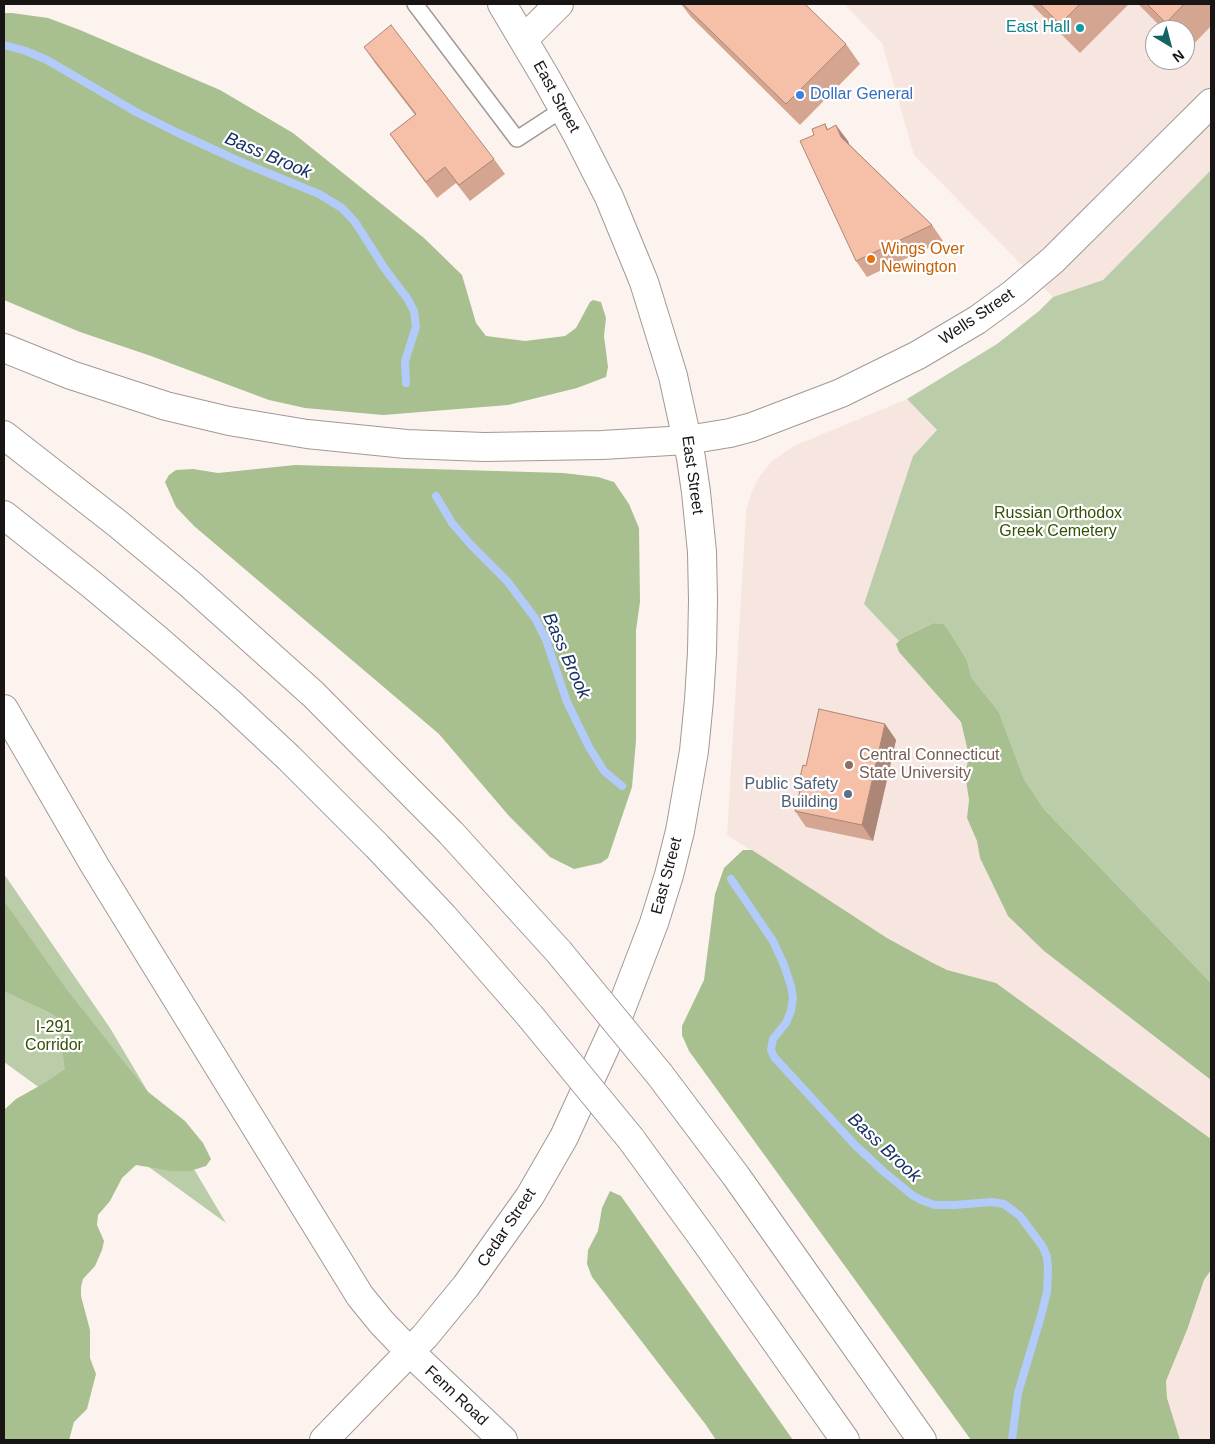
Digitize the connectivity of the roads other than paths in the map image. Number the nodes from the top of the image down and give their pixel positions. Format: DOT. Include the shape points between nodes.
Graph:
graph roads {
  1 [pos="415,4"];
  2 [pos="502,4"];
  3 [pos="559,4"];
  4 [pos="524,39"];
  5 [pos="1211,103"];
  6 [pos="563,109"];
  7 [pos="4,348"];
  8 [pos="4,435"];
  9 [pos="687,440"];
  10 [pos="4,515"];
  11 [pos="4,709"];
  12 [pos="634,979"];
  13 [pos="410,1352"];
  14 [pos="324,1440"];
  15 [pos="503,1440"];
  16 [pos="845,1440"];
  17 [pos="922,1440"];
  1 -- 6 [label="lane" via="517,139"];
  2 -- 4 [label="main road, East Street"];
  3 -- 4 [label="main road"];
  4 -- 6 [label="main road, East Street"];
  5 -- 9 [label="main road, Wells Street" via="1053,260 977,320 918,355 840,393 752,427"];
  6 -- 9 [label="main road, East Street" via="609,197 644,282 673,376"];
  7 -- 9 [label="main road, Wells Street" via="70,375 166,406 307,434 406,444 484,446"];
  8 -- 17 [label="main road, bridge" via="190,584 312,694 451,833 559,952 660,1075"];
  9 -- 12 [label="main road, East Street" via="702,552 703,634 699,700 689,783 676,846 660,906"];
  10 -- 16 [label="main road, bridge" via="158,640 289,758 436,909 530,1016 630,1139"];
  11 -- 13 [label="main road, Fenn Road" via="95,866 360,1296"];
  12 -- 13 [label="main road, Cedar Street" via="580,1104 534,1189 466,1286"];
  13 -- 14 [label="main road, Cedar Street"];
  13 -- 15 [label="main road, Fenn Road"];
}
